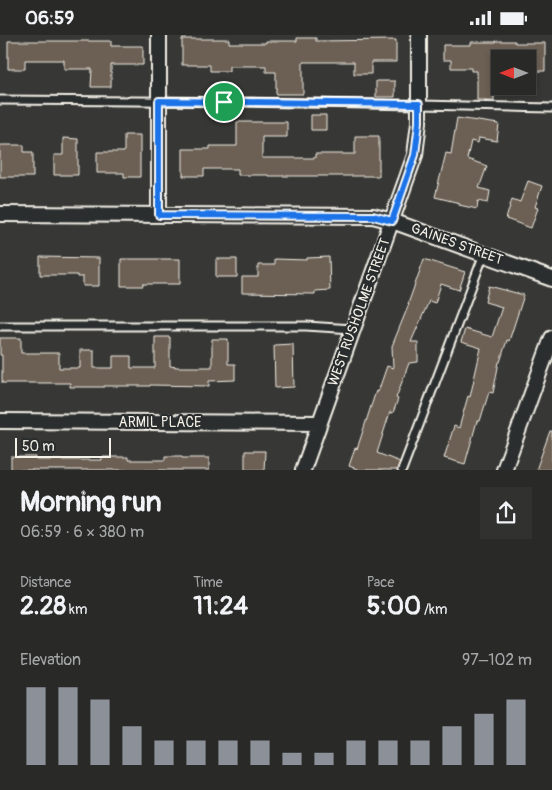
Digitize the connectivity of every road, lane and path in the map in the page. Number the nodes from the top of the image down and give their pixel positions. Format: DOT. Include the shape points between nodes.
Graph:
graph roads {
  1 [pos="159,35"];
  2 [pos="419,35"];
  3 [pos="0,101"];
  4 [pos="159,101"];
  5 [pos="419,104"];
  6 [pos="552,108"];
  7 [pos="0,214"];
  8 [pos="159,215"];
  9 [pos="392,221"];
  10 [pos="484,254"];
  11 [pos="552,279"];
  12 [pos="0,326"];
  13 [pos="353,329"];
  14 [pos="552,338"];
  15 [pos="0,421"];
  16 [pos="320,423"];
  17 [pos="303,470"];
  18 [pos="402,470"];
  19 [pos="504,470"];
  1 -- 4 [label="street"];
  2 -- 5 [label="street, WEST RUSHOLME STREET"];
  3 -- 4 [label="lane"];
  4 -- 5 [label="lane"];
  4 -- 8 [label="street"];
  5 -- 6 [label="lane"];
  5 -- 9 [label="street, WEST RUSHOLME STREET" via="415,155"];
  7 -- 8 [label="street, GAINES STREET"];
  8 -- 9 [label="street, GAINES STREET" via="373,216"];
  9 -- 10 [label="street, GAINES STREET"];
  9 -- 13 [label="street, WEST RUSHOLME STREET"];
  10 -- 11 [label="street, GAINES STREET"];
  10 -- 18 [label="lane"];
  12 -- 13 [label="lane" via="306,326"];
  13 -- 16 [label="street, WEST RUSHOLME STREET"];
  14 -- 19 [label="street"];
  15 -- 16 [label="street, ARMIL PLACE"];
  16 -- 17 [label="street, WEST RUSHOLME STREET"];
}
